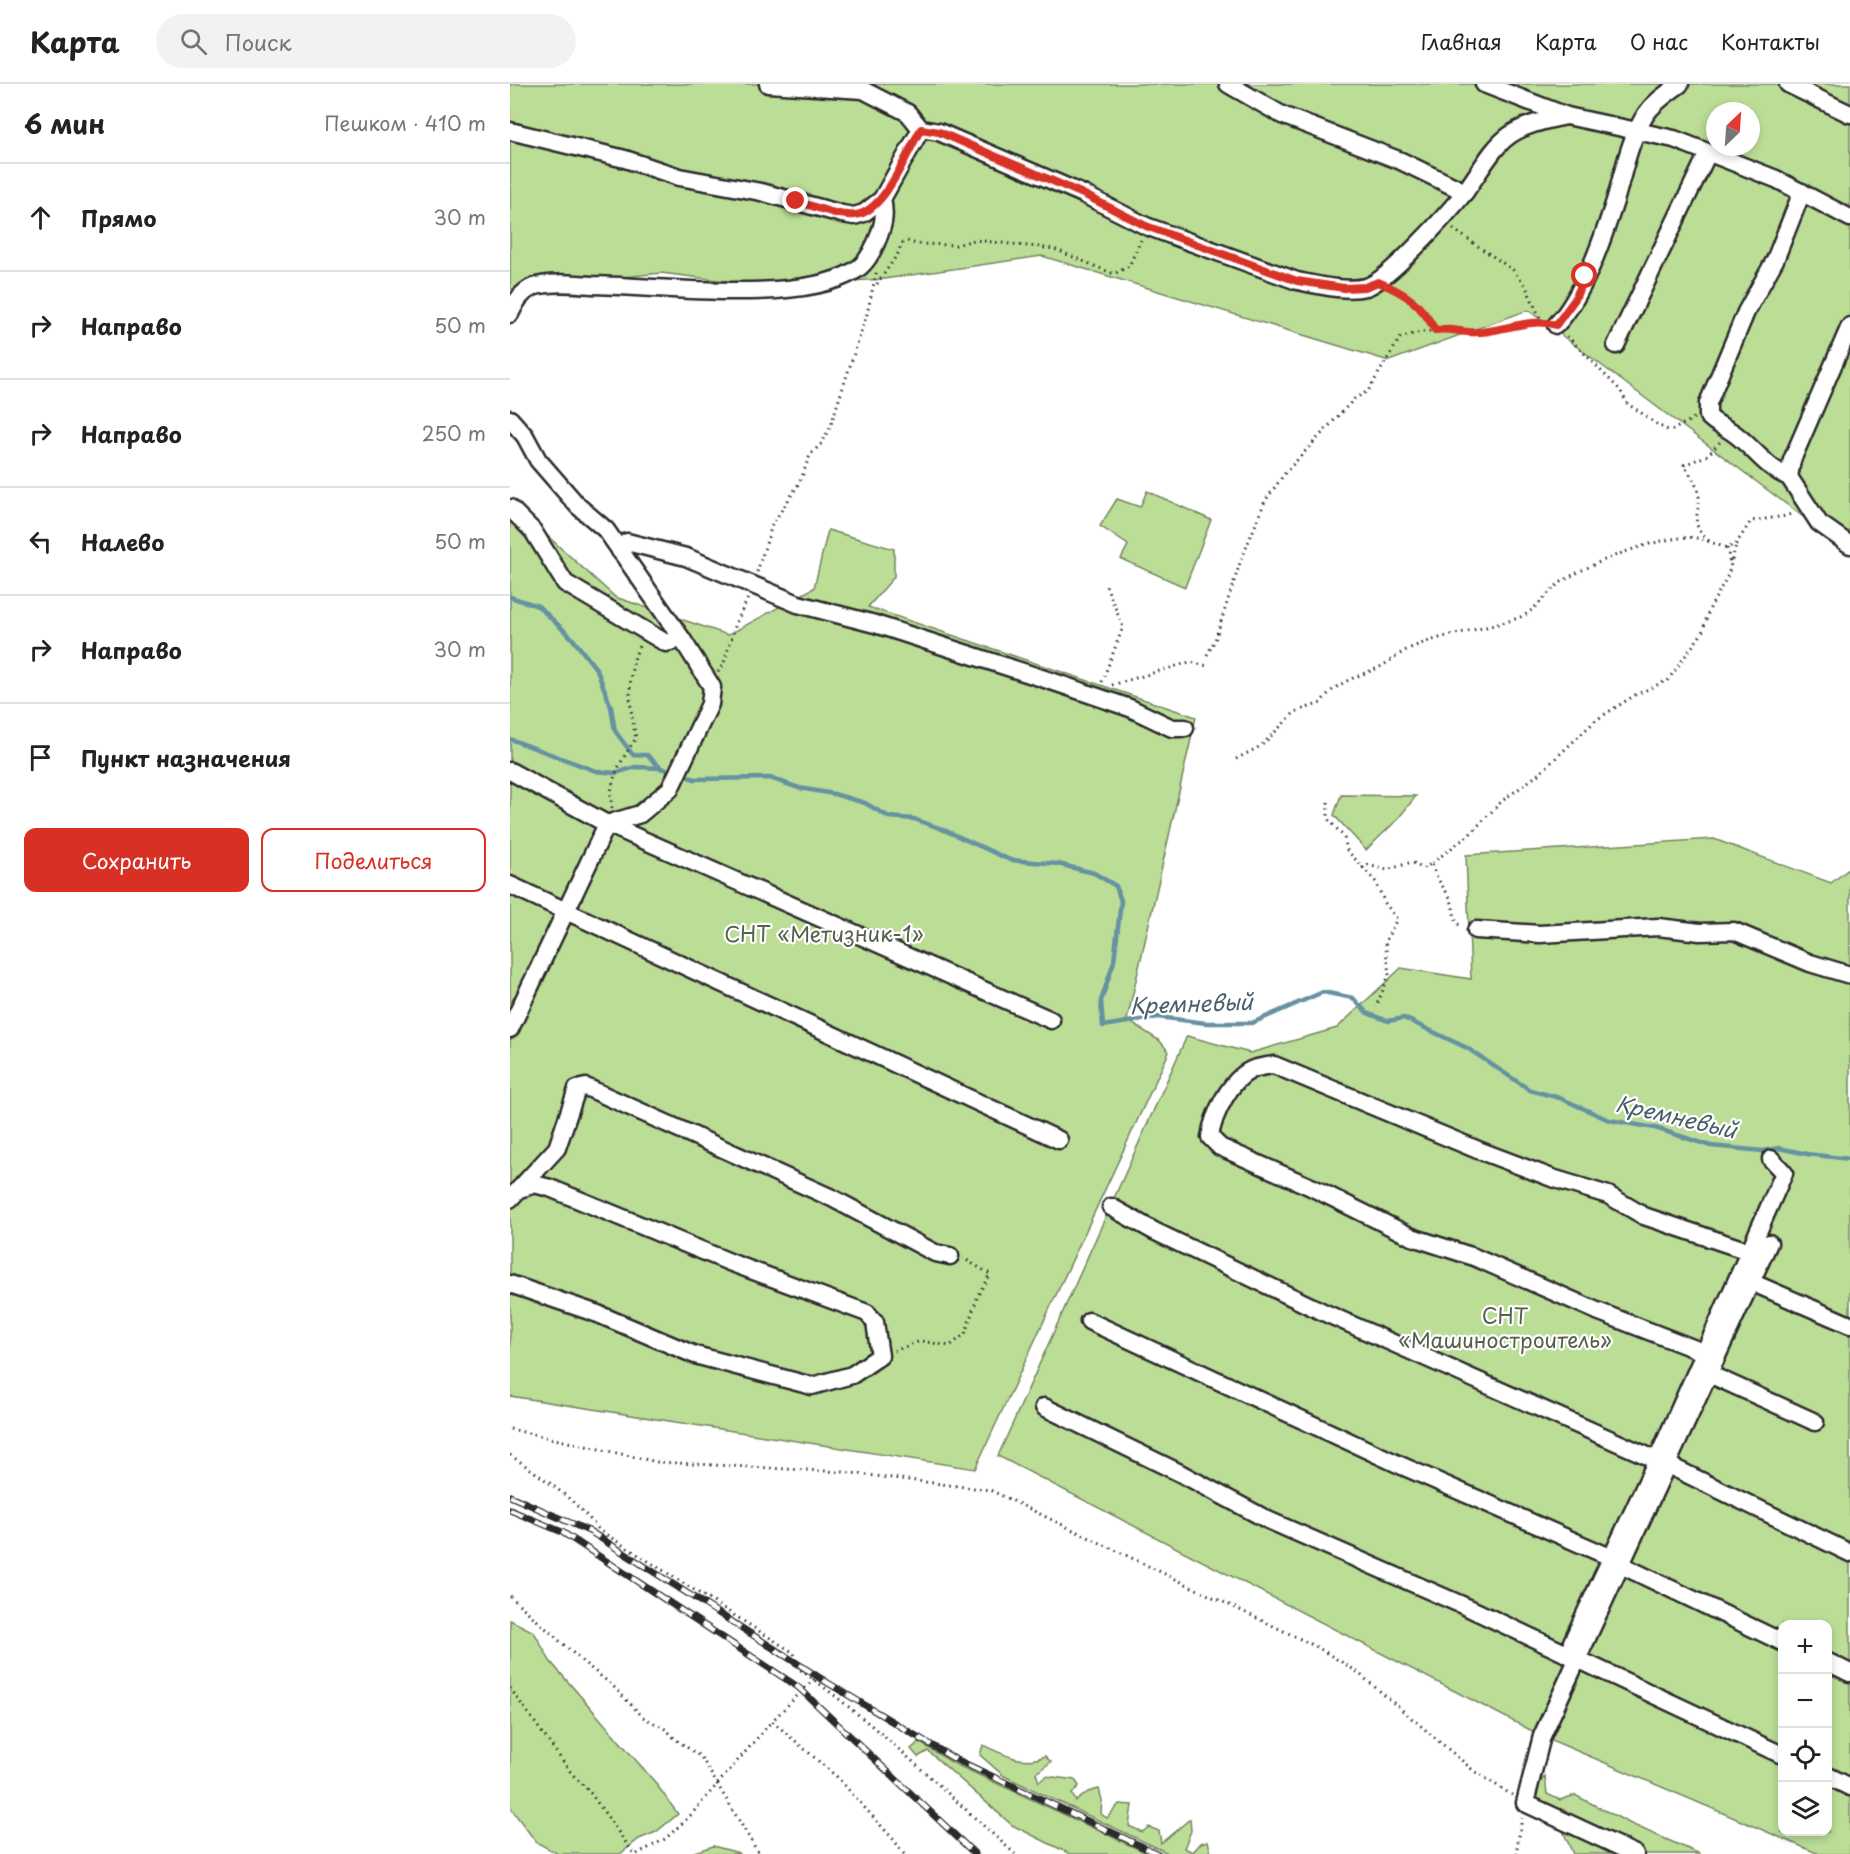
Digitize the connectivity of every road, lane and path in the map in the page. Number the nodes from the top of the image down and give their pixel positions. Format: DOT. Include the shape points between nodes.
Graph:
graph roads {
  1 [pos="768,84"];
  2 [pos="1228,84"];
  3 [pos="1484,84"];
  4 [pos="1680,84"];
  5 [pos="1788,84"];
  6 [pos="1850,114"];
  7 [pos="1568,116"];
  8 [pos="921,129"];
  9 [pos="1638,130"];
  10 [pos="510,131"];
  11 [pos="1706,152"];
  12 [pos="1707,156"];
  13 [pos="1715,156"];
  14 [pos="1465,192"];
  15 [pos="1802,192"];
  16 [pos="882,199"];
  17 [pos="1850,218"];
  18 [pos="1440,219"];
  19 [pos="1146,226"];
  20 [pos="873,251"];
  21 [pos="1378,282"];
  22 [pos="875,288"];
  23 [pos="512,306"];
  24 [pos="1549,322"];
  25 [pos="1850,326"];
  26 [pos="1435,330"];
  27 [pos="1616,345"];
  28 [pos="511,417"];
  29 [pos="1712,420"];
  30 [pos="1789,477"];
  31 [pos="1806,506"];
  32 [pos="510,508"];
  33 [pos="1710,542"];
  34 [pos="1736,544"];
  35 [pos="1850,545"];
  36 [pos="1727,548"];
  37 [pos="620,551"];
  38 [pos="1731,564"];
  39 [pos="1105,583"];
  40 [pos="753,585"];
  41 [pos="656,637"];
  42 [pos="682,639"];
  43 [pos="1207,655"];
  44 [pos="1208,666"];
  45 [pos="712,687"];
  46 [pos="1185,728"];
  47 [pos="1236,759"];
  48 [pos="510,771"];
  49 [pos="609,794"];
  50 [pos="1328,802"];
  51 [pos="607,824"];
  52 [pos="1432,863"];
  53 [pos="1362,868"];
  54 [pos="510,885"];
  55 [pos="566,911"];
  56 [pos="1476,930"];
  57 [pos="1850,975"];
  58 [pos="1376,1007"];
  59 [pos="1051,1020"];
  60 [pos="510,1029"];
  61 [pos="1059,1140"];
  62 [pos="1772,1159"];
  63 [pos="515,1194"];
  64 [pos="1111,1207"];
  65 [pos="1769,1243"];
  66 [pos="1748,1251"];
  67 [pos="950,1256"];
  68 [pos="1751,1282"];
  69 [pos="510,1284"];
  70 [pos="1089,1321"];
  71 [pos="1850,1325"];
  72 [pos="1703,1352"];
  73 [pos="880,1356"];
  74 [pos="1709,1374"];
  75 [pos="1044,1407"];
  76 [pos="1815,1422"];
  77 [pos="510,1429"];
  78 [pos="510,1455"];
  79 [pos="1662,1463"];
  80 [pos="1850,1553"];
  81 [pos="1615,1561"];
  82 [pos="510,1596"];
  83 [pos="1778,1640"];
  84 [pos="1572,1657"];
  85 [pos="1832,1664"];
  86 [pos="1850,1673"];
  87 [pos="814,1679"];
  88 [pos="510,1688"];
  89 [pos="772,1721"];
  90 [pos="1778,1753"];
  91 [pos="1832,1778"];
  92 [pos="719,1784"];
  93 [pos="1850,1787"];
  94 [pos="1525,1803"];
  95 [pos="636,1854"];
  96 [pos="759,1854"];
  97 [pos="904,1854"];
  98 [pos="1016,1854"];
  99 [pos="1516,1854"];
  100 [pos="1635,1854"];
  1 -- 8 [label="lane" via="863,90 908,112"];
  2 -- 14 [label="lane" via="1282,115 1401,161"];
  3 -- 7 [label="lane"];
  4 -- 9 [label="lane" via="1656,102"];
  5 -- 6 [label="lane"];
  7 -- 9 [label="lane"];
  7 -- 14 [label="lane" via="1520,127 1495,146"];
  8 -- 16 [label="lane"];
  8 -- 19 [label="lane" via="939,132 1083,194"];
  9 -- 11 [label="lane"];
  9 -- 24 [label="lane" via="1575,299"];
  10 -- 16 [label="lane" via="625,159 679,177 761,192 842,214 864,213"];
  12 -- 27 [label="lane"];
  13 -- 15 [label="lane"];
  14 -- 18 [label="lane"];
  15 -- 17 [label="lane"];
  15 -- 29 [label="lane" via="1775,260 1746,312 1708,403"];
  16 -- 20 [label="lane" via="886,215"];
  18 -- 21 [label="lane"];
  18 -- 24 [label="path" via="1513,270"];
  19 -- 21 [label="lane" via="1297,281 1344,288"];
  19 -- 22 [label="path" via="1129,266 1114,274 1046,248 974,240 956,245 908,241 901,244"];
  20 -- 22 [label="path" via="878,273"];
  20 -- 23 [label="lane" via="855,271 808,287 771,291 536,286 523,292"];
  21 -- 26 [label="path" via="1413,300"];
  22 -- 40 [label="path" via="830,427 772,525"];
  24 -- 26 [label="path" via="1468,332 1452,328"];
  24 -- 29 [label="path" via="1620,390 1628,405 1658,427 1671,431 1697,417"];
  25 -- 30 [label="lane" via="1792,460"];
  26 -- 43 [label="path" via="1400,338 1368,391 1354,399 1285,473 1265,501"];
  28 -- 37 [label="lane" via="538,460 578,506 606,530"];
  29 -- 30 [label="lane" via="1732,432 1775,472"];
  29 -- 33 [label="path" via="1720,433 1720,444 1708,455 1684,465 1699,496 1696,523"];
  30 -- 31 [label="lane"];
  31 -- 34 [label="path" via="1786,516 1751,521"];
  31 -- 35 [label="lane" via="1819,524"];
  32 -- 41 [label="lane" via="533,531 565,583"];
  33 -- 36 [label="path"];
  33 -- 47 [label="path" via="1677,538 1594,564 1558,585 1520,618 1431,640 1356,675 1326,694 1321,703 1295,712 1261,746"];
  34 -- 36 [label="path"];
  34 -- 38 [label="path"];
  36 -- 38 [label="path"];
  37 -- 40 [label="lane" via="627,542 644,546 686,557"];
  37 -- 42 [label="lane"];
  38 -- 52 [label="path" via="1702,633 1668,680 1596,720 1540,773"];
  39 -- 44 [label="path" via="1123,627 1100,687 1190,662"];
  40 -- 45 [label="path"];
  40 -- 46 [label="lane" via="798,604 884,626 1130,708 1172,728"];
  41 -- 42 [label="lane" via="666,643"];
  41 -- 49 [label="path" via="639,644 631,668 630,715 636,738 615,773"];
  42 -- 45 [label="lane"];
  45 -- 51 [label="lane" via="710,704 670,789 640,814"];
  48 -- 51 [label="lane"];
  50 -- 53 [label="path" via="1328,819"];
  51 -- 55 [label="lane"];
  51 -- 59 [label="lane"];
  52 -- 53 [label="path" via="1424,869 1412,862 1388,870 1368,865"];
  52 -- 56 [label="path" via="1438,881 1450,897 1457,924"];
  53 -- 58 [label="path" via="1375,881 1397,919 1385,942 1389,975"];
  54 -- 55 [label="lane"];
  55 -- 60 [label="lane"];
  55 -- 61 [label="lane"];
  56 -- 57 [label="lane" via="1540,934 1658,927 1734,931"];
  62 -- 66 [label="lane" via="1784,1173"];
  63 -- 67 [label="lane" via="557,1148 577,1089 586,1087 832,1198 935,1253"];
  63 -- 73 [label="lane" via="534,1184 550,1188 732,1263 867,1313 875,1322"];
  64 -- 79 [label="lane" via="1323,1312"];
  65 -- 68 [label="lane"];
  66 -- 68 [label="lane"];
  66 -- 72 [label="lane"];
  66 -- 72 [label="lane" via="1644,1216 1608,1195 1478,1150 1274,1065 1250,1070 1228,1092 1212,1121 1210,1137 1220,1148 1412,1237 1474,1257"];
  67 -- 73 [label="path" via="969,1259 990,1274 965,1334 950,1346 920,1341"];
  68 -- 71 [label="lane"];
  68 -- 74 [label="lane"];
  69 -- 73 [label="lane" via="598,1314 695,1355 812,1386 852,1375"];
  70 -- 81 [label="lane"];
  72 -- 74 [label="lane"];
  72 -- 79 [label="lane"];
  74 -- 76 [label="lane"];
  74 -- 79 [label="lane"];
  75 -- 84 [label="lane" via="1268,1520"];
  77 -- 94 [label="path" via="657,1462 843,1472 990,1490 1317,1647 1356,1671 1474,1771"];
  78 -- 87 [label="path" via="587,1514 599,1530 794,1653 798,1668"];
  79 -- 80 [label="lane"];
  79 -- 81 [label="lane"];
  81 -- 83 [label="lane"];
  81 -- 84 [label="lane"];
  82 -- 92 [label="path" via="643,1717 701,1757"];
  84 -- 90 [label="lane"];
  84 -- 94 [label="lane" via="1542,1736"];
  85 -- 86 [label="lane"];
  87 -- 89 [label="path"];
  87 -- 98 [label="path" via="926,1771"];
  88 -- 95 [label="path"];
  89 -- 92 [label="path"];
  89 -- 97 [label="path" via="837,1778"];
  91 -- 93 [label="lane"];
  92 -- 95 [label="path" via="665,1839"];
  92 -- 96 [label="path"];
  94 -- 99 [label="path"];
  94 -- 100 [label="lane"];
}
